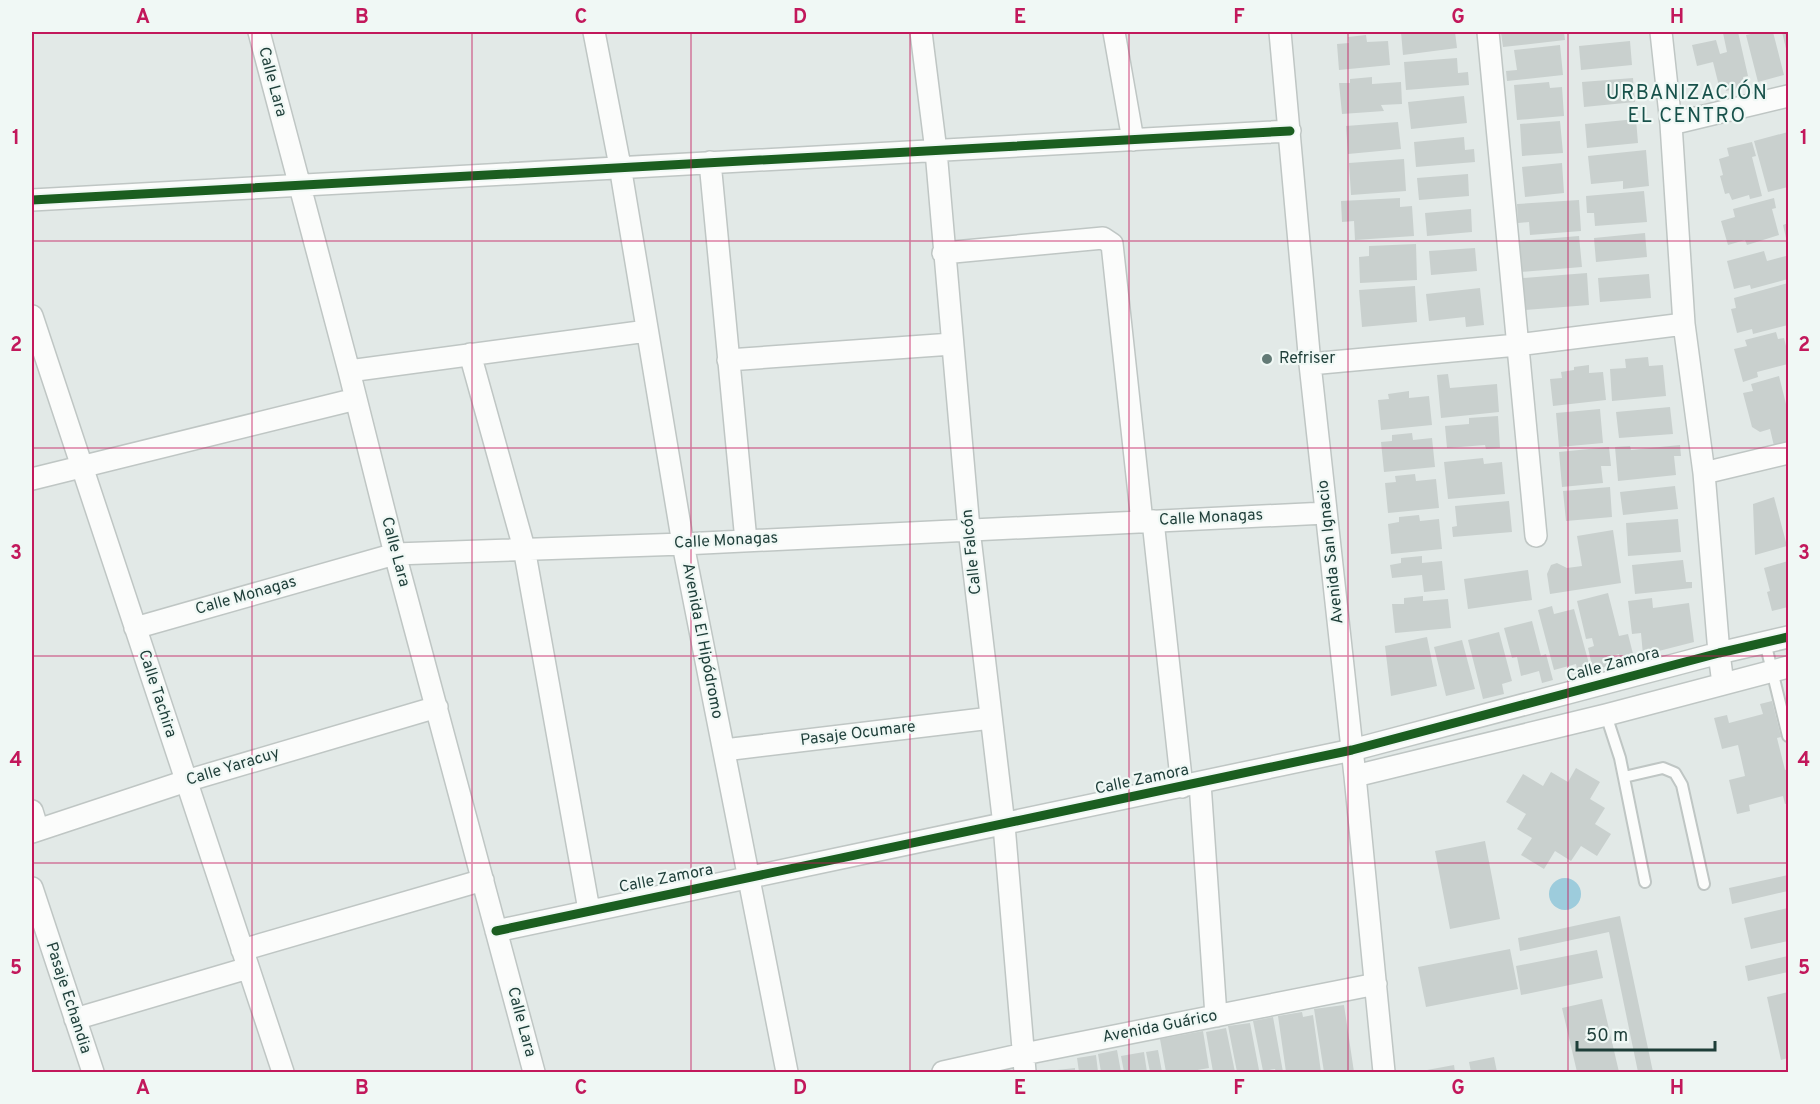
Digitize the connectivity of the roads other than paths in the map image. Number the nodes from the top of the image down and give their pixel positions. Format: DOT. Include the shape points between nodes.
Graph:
graph roads {
  1 [pos="259,32"];
  2 [pos="594,32"];
  3 [pos="921,32"];
  4 [pos="1114,32"];
  5 [pos="1280,32"];
  6 [pos="1488,32"];
  7 [pos="1661,32"];
  8 [pos="1788,96"];
  9 [pos="1671,124"];
  10 [pos="1290,131"];
  11 [pos="1133,140"];
  12 [pos="936,151"];
  13 [pos="710,162"];
  14 [pos="620,166"];
  15 [pos="300,186"];
  16 [pos="32,200"];
  17 [pos="943,253"];
  18 [pos="32,316"];
  19 [pos="1684,324"];
  20 [pos="647,331"];
  21 [pos="952,344"];
  22 [pos="1517,345"];
  23 [pos="470,354"];
  24 [pos="728,360"];
  25 [pos="1310,364"];
  26 [pos="349,371"];
  27 [pos="356,399"];
  28 [pos="1788,453"];
  29 [pos="82,466"];
  30 [pos="1704,473"];
  31 [pos="32,479"];
  32 [pos="1326,513"];
  33 [pos="1147,522"];
  34 [pos="969,529"];
  35 [pos="1536,536"];
  36 [pos="746,541"];
  37 [pos="683,544"];
  38 [pos="524,548"];
  39 [pos="394,554"];
  40 [pos="135,628"];
  41 [pos="1788,637"];
  42 [pos="1765,642"];
  43 [pos="1719,653"];
  44 [pos="1780,669"];
  45 [pos="1723,684"];
  46 [pos="437,706"];
  47 [pos="1606,715"];
  48 [pos="992,718"];
  49 [pos="1788,736"];
  50 [pos="724,750"];
  51 [pos="1352,750"];
  52 [pos="1355,776"];
  53 [pos="1624,777"];
  54 [pos="186,781"];
  55 [pos="1191,785"];
  56 [pos="34,824"];
  57 [pos="1004,825"];
  58 [pos="749,878"];
  59 [pos="483,880"];
  60 [pos="1645,882"];
  61 [pos="1704,884"];
  62 [pos="32,888"];
  63 [pos="589,910"];
  64 [pos="496,931"];
  65 [pos="245,959"];
  66 [pos="1376,984"];
  67 [pos="1216,1016"];
  68 [pos="75,1019"];
  69 [pos="1024,1063"];
  70 [pos="93,1072"];
  71 [pos="283,1072"];
  72 [pos="534,1072"];
  73 [pos="787,1072"];
  74 [pos="944,1072"];
  75 [pos="1384,1072"];
  1 -- 15 [label="street, Calle Lara"];
  2 -- 14 [label="street, Avenida El Hipódromo"];
  3 -- 12 [label="street, Calle Falcón"];
  4 -- 11 [label="street"];
  5 -- 10 [label="street, Avenida San Ignacio"];
  6 -- 22 [label="street"];
  7 -- 9 [label="street"];
  8 -- 9 [label="street"];
  9 -- 19 [label="street"];
  10 -- 11 [label="street"];
  10 -- 25 [label="street, Avenida San Ignacio"];
  11 -- 12 [label="street"];
  12 -- 13 [label="street"];
  12 -- 17 [label="street, Calle Falcón"];
  13 -- 14 [label="street"];
  13 -- 24 [label="street"];
  14 -- 15 [label="street"];
  14 -- 20 [label="street, Avenida El Hipódromo"];
  15 -- 16 [label="street"];
  15 -- 26 [label="street, Calle Lara"];
  17 -- 21 [label="street, Calle Falcón"];
  17 -- 33 [label="street" via="1103,238 1112,244"];
  18 -- 29 [label="street, Calle Tachira"];
  19 -- 22 [label="street"];
  19 -- 30 [label="street"];
  20 -- 23 [label="street"];
  20 -- 37 [label="street, Avenida El Hipódromo"];
  21 -- 24 [label="street"];
  21 -- 34 [label="street, Calle Falcón"];
  22 -- 25 [label="street"];
  22 -- 35 [label="street"];
  23 -- 26 [label="street"];
  23 -- 38 [label="street"];
  24 -- 36 [label="street"];
  25 -- 32 [label="street, Avenida San Ignacio"];
  26 -- 27 [label="street, Calle Lara"];
  27 -- 29 [label="street"];
  27 -- 39 [label="street, Calle Lara"];
  28 -- 30 [label="street"];
  29 -- 31 [label="street"];
  29 -- 40 [label="street, Calle Tachira"];
  30 -- 43 [label="street"];
  32 -- 33 [label="street, Calle Monagas"];
  32 -- 51 [label="street, Avenida San Ignacio"];
  33 -- 34 [label="street, Calle Monagas"];
  33 -- 55 [label="street"];
  34 -- 36 [label="street, Calle Monagas"];
  34 -- 48 [label="street, Calle Falcón"];
  36 -- 37 [label="street, Calle Monagas"];
  37 -- 38 [label="street, Calle Monagas"];
  37 -- 50 [label="street, Avenida El Hipódromo"];
  38 -- 39 [label="street, Calle Monagas"];
  38 -- 63 [label="street"];
  39 -- 40 [label="street, Calle Monagas"];
  39 -- 46 [label="street, Calle Lara"];
  40 -- 54 [label="street, Calle Tachira"];
  41 -- 42 [label="street, Calle Zamora"];
  42 -- 43 [label="street, Calle Zamora"];
  42 -- 44 [label="lane"];
  43 -- 45 [label="street"];
  43 -- 51 [label="street, Calle Zamora"];
  44 -- 45 [label="street"];
  44 -- 49 [label="lane"];
  45 -- 47 [label="street"];
  46 -- 54 [label="street, Calle Yaracuy"];
  46 -- 59 [label="street, Calle Lara"];
  47 -- 52 [label="street"];
  47 -- 53 [label="lane"];
  48 -- 50 [label="street, Pasaje Ocumare"];
  48 -- 57 [label="street, Calle Falcón"];
  50 -- 58 [label="street, Avenida El Hipódromo"];
  51 -- 52 [label="street, Avenida San Ignacio"];
  51 -- 55 [label="street, Calle Zamora"];
  52 -- 66 [label="street, Avenida San Ignacio"];
  53 -- 60 [label="lane"];
  53 -- 61 [label="lane" via="1663,768 1675,772 1682,785"];
  54 -- 56 [label="street, Calle Yaracuy"];
  54 -- 65 [label="street, Calle Tachira"];
  55 -- 57 [label="street, Calle Zamora"];
  55 -- 67 [label="street"];
  57 -- 58 [label="street, Calle Zamora"];
  57 -- 69 [label="street, Calle Falcón"];
  58 -- 63 [label="street, Calle Zamora"];
  58 -- 73 [label="street, Avenida El Hipódromo"];
  59 -- 64 [label="street, Calle Lara"];
  59 -- 65 [label="street"];
  62 -- 68 [label="street, Pasaje Echandia"];
  63 -- 64 [label="street, Calle Zamora"];
  64 -- 72 [label="street, Calle Lara"];
  65 -- 68 [label="street"];
  65 -- 71 [label="street, Calle Tachira"];
  66 -- 67 [label="street, Avenida Guárico"];
  66 -- 75 [label="street, Avenida San Ignacio"];
  67 -- 69 [label="street, Avenida Guárico"];
  68 -- 70 [label="street, Pasaje Echandia"];
  69 -- 74 [label="street, Avenida Guárico"];
}
